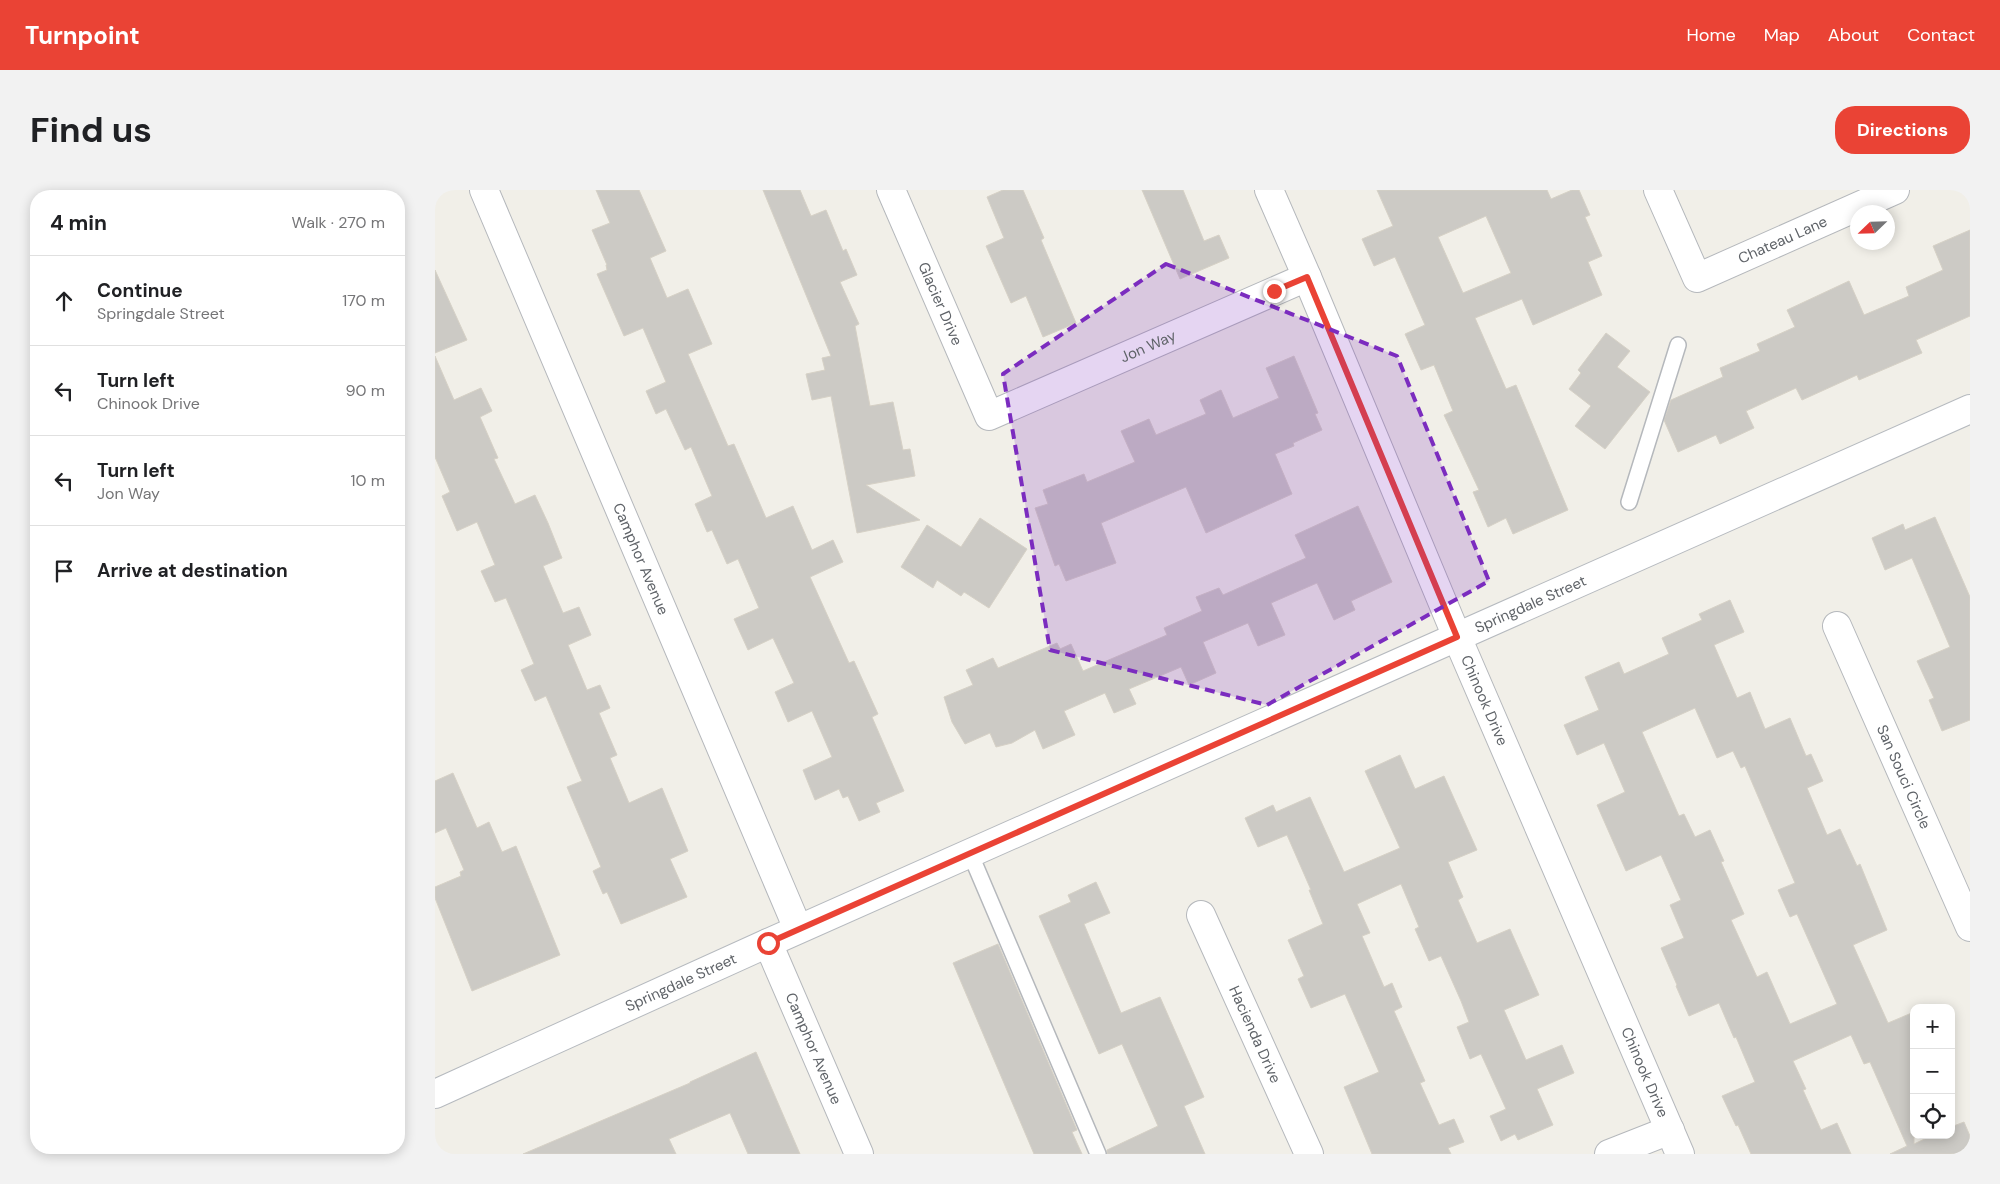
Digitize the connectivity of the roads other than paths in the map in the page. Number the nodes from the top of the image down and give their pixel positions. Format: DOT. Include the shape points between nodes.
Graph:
graph roads {
  1 [pos="485,190"];
  2 [pos="891,190"];
  3 [pos="1269,190"];
  4 [pos="1658,190"];
  5 [pos="1895,190"];
  6 [pos="1307,277"];
  7 [pos="1677,346"];
  8 [pos="1970,409"];
  9 [pos="989,416"];
  10 [pos="1629,502"];
  11 [pos="1837,626"];
  12 [pos="1457,637"];
  13 [pos="970,853"];
  14 [pos="1201,915"];
  15 [pos="1970,927"];
  16 [pos="798,930"];
  17 [pos="768,943"];
  18 [pos="435,1094"];
  19 [pos="1670,1130"];
  20 [pos="859,1154"];
  21 [pos="1098,1154"];
  22 [pos="1309,1154"];
  23 [pos="1609,1154"];
  24 [pos="1681,1154"];
  1 -- 16 [label="street, Camphor Avenue"];
  2 -- 9 [label="street, Glacier Drive"];
  3 -- 6 [label="street, Chinook Drive"];
  4 -- 5 [label="street, Chateau Lane" via="1697,278"];
  6 -- 9 [label="street, Jon Way"];
  6 -- 12 [label="street, Chinook Drive"];
  7 -- 10 [label="lane"];
  8 -- 12 [label="street, Springdale Street"];
  11 -- 15 [label="street, San Souci Circle"];
  12 -- 13 [label="street, Springdale Street"];
  12 -- 19 [label="street, Chinook Drive"];
  13 -- 16 [label="street, Springdale Street"];
  13 -- 21 [label="lane"];
  14 -- 22 [label="street, Hacienda Drive"];
  16 -- 17 [label="street, Springdale Street"];
  17 -- 18 [label="street, Springdale Street"];
  17 -- 20 [label="street, Camphor Avenue"];
  19 -- 23 [label="street"];
  19 -- 24 [label="street, Chinook Drive"];
}
